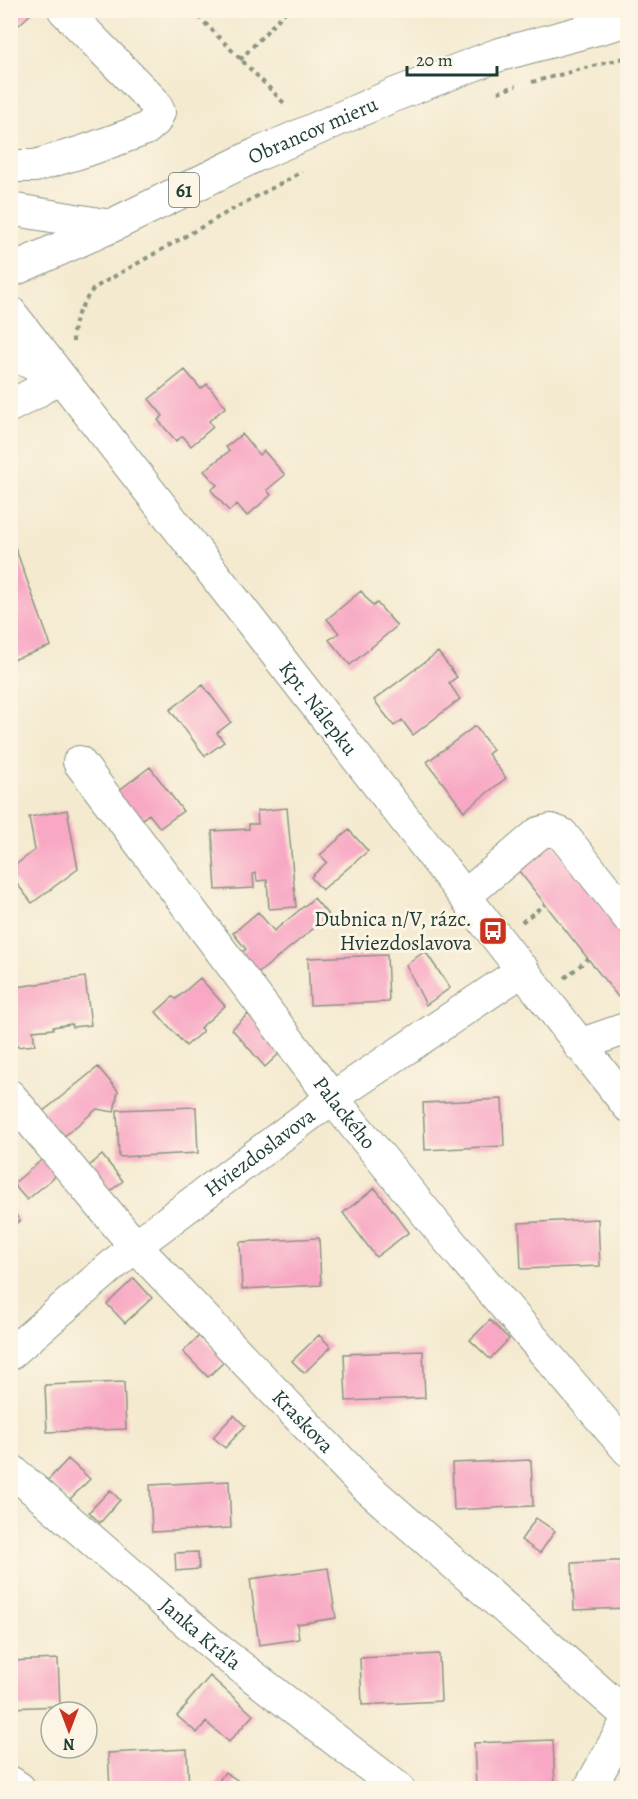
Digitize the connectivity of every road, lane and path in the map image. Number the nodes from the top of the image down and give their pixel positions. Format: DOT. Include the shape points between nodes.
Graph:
graph roads {
  1 [pos="64,10"];
  2 [pos="192,10"];
  3 [pos="287,10"];
  4 [pos="627,20"];
  5 [pos="627,57"];
  6 [pos="240,60"];
  7 [pos="494,93"];
  8 [pos="285,103"];
  9 [pos="10,166"];
  10 [pos="304,171"];
  11 [pos="10,209"];
  12 [pos="111,226"];
  13 [pos="10,271"];
  14 [pos="10,312"];
  15 [pos="73,346"];
  16 [pos="10,353"];
  17 [pos="59,376"];
  18 [pos="10,406"];
  19 [pos="79,762"];
  20 [pos="465,896"];
  21 [pos="545,904"];
  22 [pos="627,917"];
  23 [pos="520,923"];
  24 [pos="588,959"];
  25 [pos="523,970"];
  26 [pos="563,979"];
  27 [pos="627,1028"];
  28 [pos="579,1045"];
  29 [pos="10,1096"];
  30 [pos="332,1098"];
  31 [pos="627,1106"];
  32 [pos="135,1246"];
  33 [pos="10,1354"];
  34 [pos="627,1450"];
  35 [pos="10,1469"];
  36 [pos="627,1717"];
  37 [pos="10,1782"];
  38 [pos="20,1788"];
  39 [pos="398,1788"];
  40 [pos="590,1788"];
  1 -- 9 [label="street" via="154,102 159,112 146,129 85,152 35,166"];
  2 -- 6 [label="path"];
  3 -- 6 [label="path"];
  4 -- 12 [label="main road, Obrancov mieru / 61" via="498,55 394,94 256,154"];
  5 -- 7 [label="path"];
  6 -- 8 [label="path"];
  10 -- 15 [label="path" via="94,288 79,309"];
  11 -- 12 [label="street"];
  12 -- 13 [label="main road, Obrancov mieru / 61"];
  14 -- 17 [label="street, Kpt. Nálepku"];
  16 -- 17 [label="street"];
  17 -- 18 [label="street"];
  17 -- 20 [label="street, Kpt. Nálepku"];
  19 -- 30 [label="street, Palackého"];
  20 -- 22 [label="street" via="539,833 551,830 562,834"];
  20 -- 25 [label="street, Kpt. Nálepku"];
  21 -- 23 [label="path"];
  24 -- 26 [label="path"];
  25 -- 28 [label="street, Kpt. Nálepku"];
  25 -- 30 [label="street, Hviezdoslavova"];
  27 -- 28 [label="street"];
  28 -- 31 [label="street, Kpt. Nálepku"];
  29 -- 32 [label="street, Kraskova"];
  30 -- 32 [label="street, Hviezdoslavova"];
  30 -- 34 [label="street, Palackého"];
  32 -- 33 [label="street, Hviezdoslavova"];
  32 -- 36 [label="street, Kraskova" via="361,1482"];
  35 -- 39 [label="street, Janka Kráľa" via="220,1651"];
  36 -- 40 [label="street"];
  37 -- 38 [label="street"];
}
